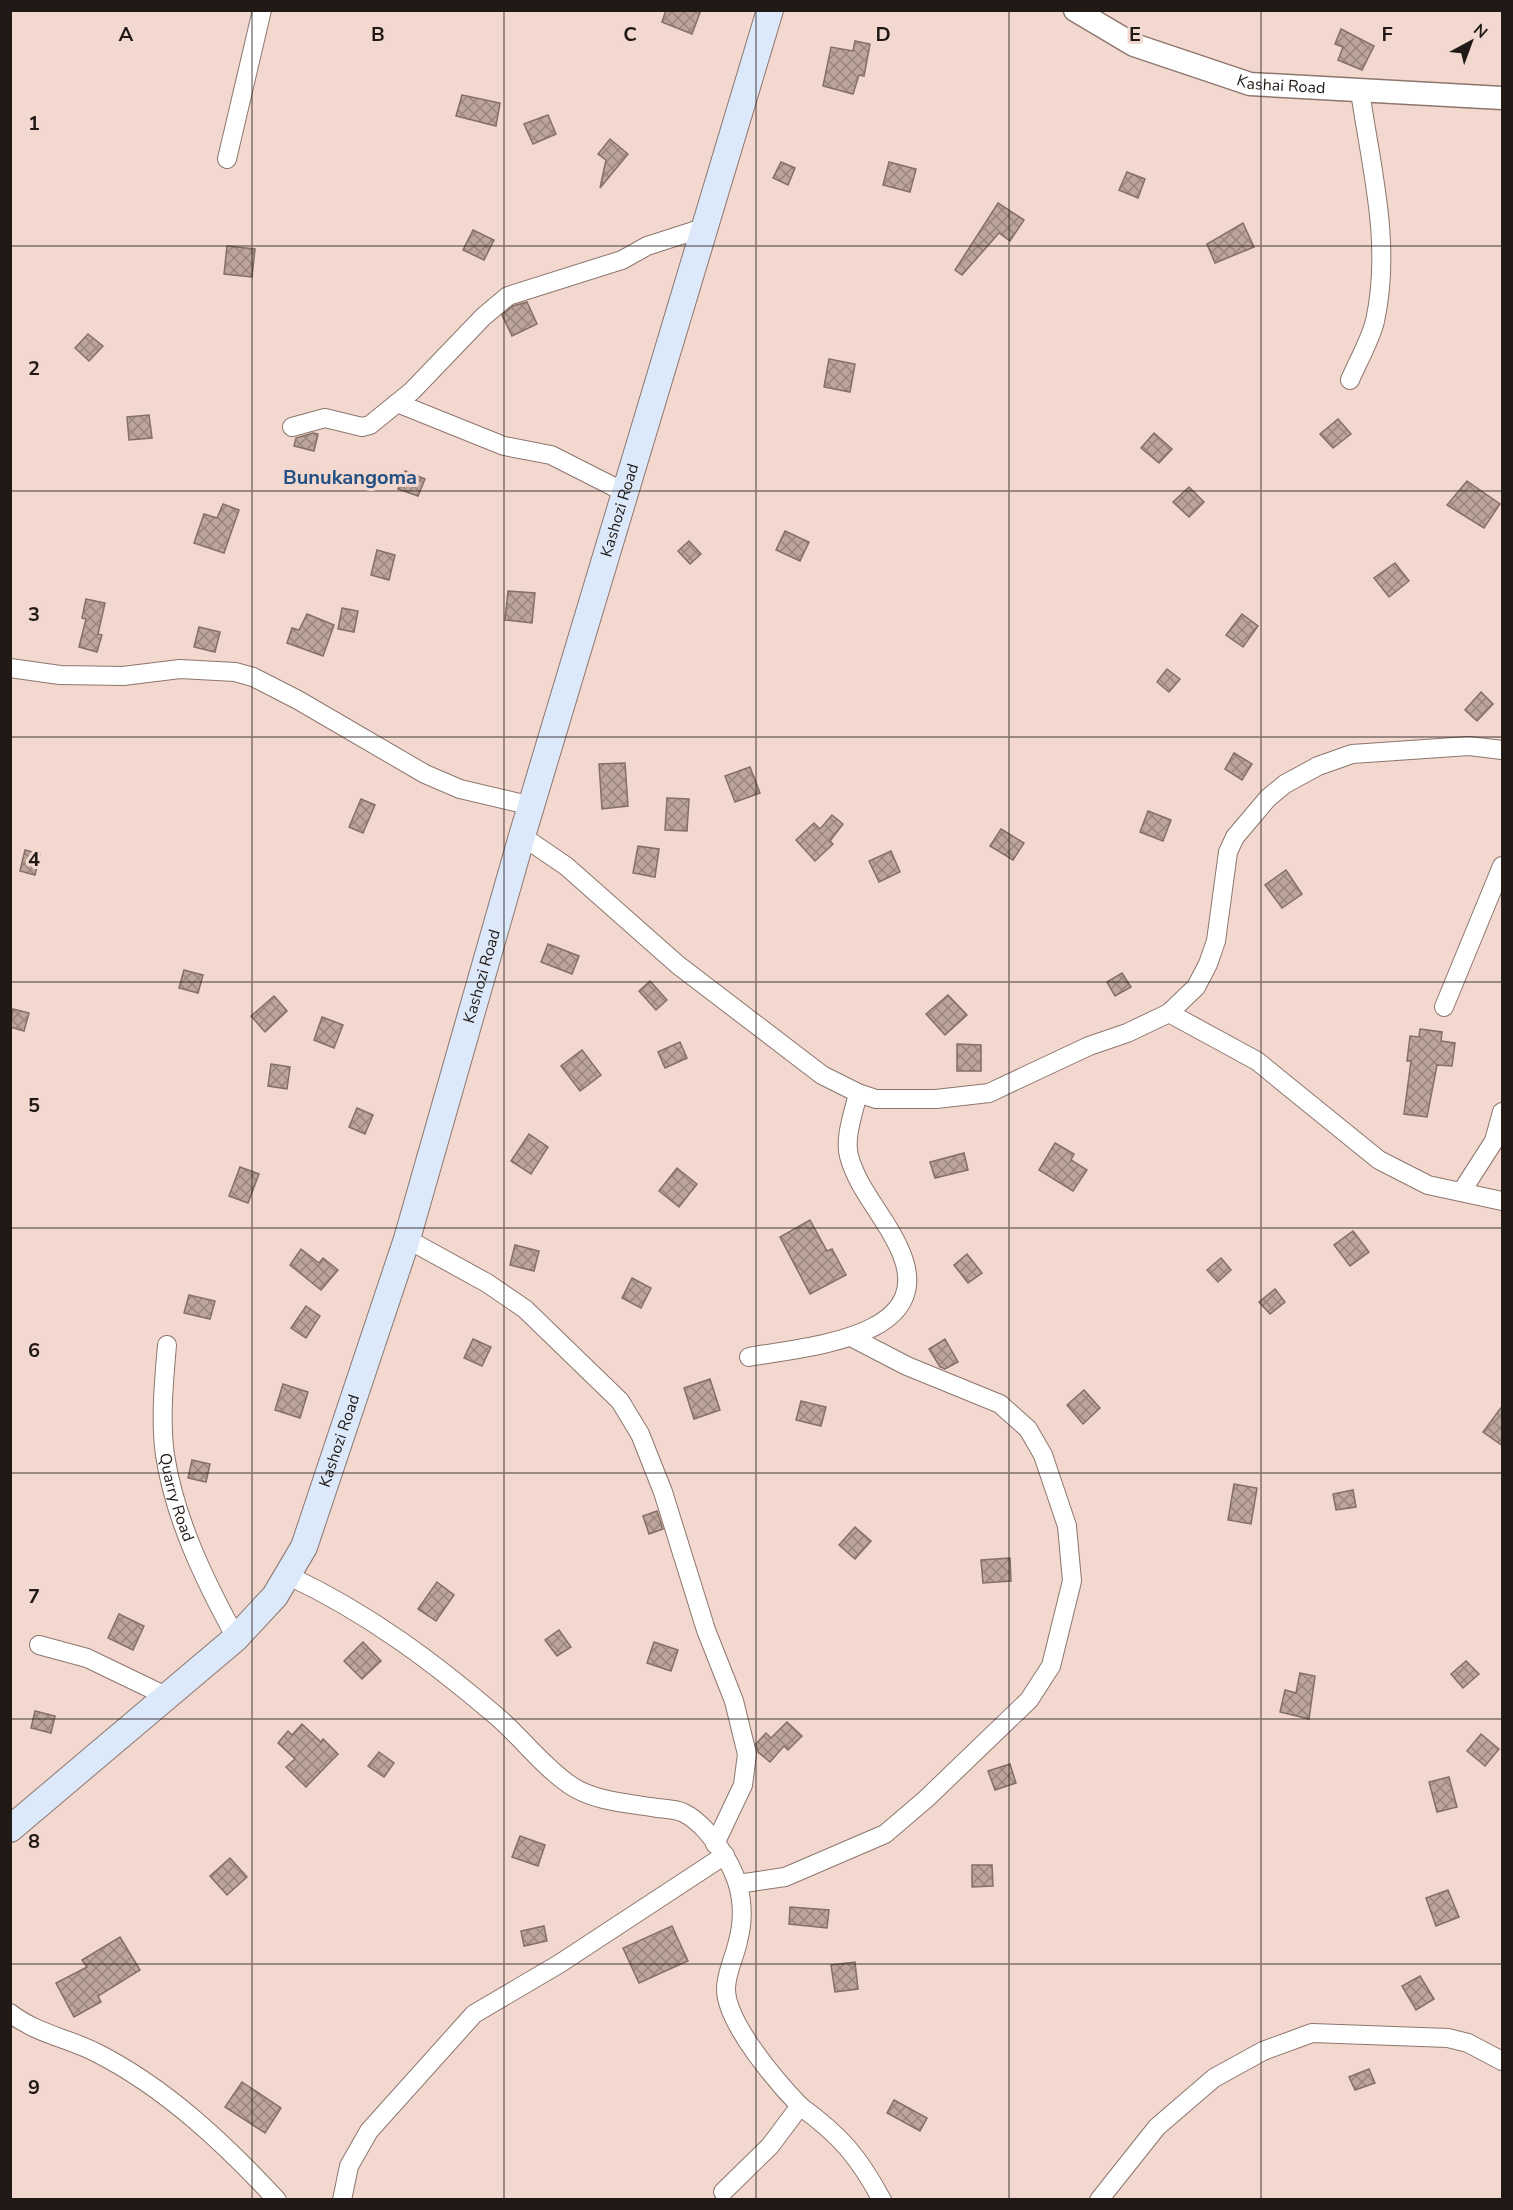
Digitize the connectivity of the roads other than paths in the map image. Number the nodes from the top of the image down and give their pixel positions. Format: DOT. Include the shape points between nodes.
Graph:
graph roads {
  1 [pos="261,10"];
  2 [pos="771,10"];
  3 [pos="1075,10"];
  4 [pos="1360,91"];
  5 [pos="1503,98"];
  6 [pos="227,159"];
  7 [pos="706,227"];
  8 [pos="1350,380"];
  9 [pos="397,403"];
  10 [pos="292,427"];
  11 [pos="626,493"];
  12 [pos="10,668"];
  13 [pos="1503,750"];
  14 [pos="532,806"];
  15 [pos="522,836"];
  16 [pos="1503,866"];
  17 [pos="1444,1007"];
  18 [pos="1169,1013"];
  19 [pos="858,1093"];
  20 [pos="1503,1112"];
  21 [pos="1462,1191"];
  22 [pos="1503,1201"];
  23 [pos="407,1239"];
  24 [pos="851,1337"];
  25 [pos="166,1345"];
  26 [pos="749,1357"];
  27 [pos="289,1576"];
  28 [pos="236,1638"];
  29 [pos="39,1645"];
  30 [pos="168,1697"];
  31 [pos="10,1829"];
  32 [pos="720,1849"];
  33 [pos="738,1884"];
  34 [pos="10,2013"];
  35 [pos="1503,2061"];
  36 [pos="800,2106"];
  37 [pos="723,2192"];
  38 [pos="277,2199"];
  39 [pos="342,2199"];
  40 [pos="882,2199"];
  41 [pos="1099,2199"];
  1 -- 6 [label="street"];
  2 -- 7 [label="main road, Kashozi Road"];
  3 -- 4 [label="street, Kashai Road" via="1134,45 1250,84"];
  4 -- 5 [label="street, Kashai Road"];
  4 -- 8 [label="street" via="1378,195 1382,279 1374,324"];
  7 -- 9 [label="street" via="647,246 622,260 508,296"];
  7 -- 11 [label="main road, Kashozi Road"];
  9 -- 10 [label="street" via="362,427 325,418"];
  9 -- 11 [label="street" via="504,446 551,455"];
  11 -- 14 [label="main road, Kashozi Road"];
  12 -- 14 [label="street" via="60,675 123,676 180,669 235,672 298,700 425,774 460,789"];
  13 -- 18 [label="street" via="1469,746 1352,754 1317,766 1285,784 1235,837 1228,852 1216,941 1208,964 1196,987"];
  14 -- 15 [label="main road, Kashozi Road"];
  15 -- 19 [label="street" via="566,866 678,966 822,1075"];
  15 -- 23 [label="main road, Kashozi Road"];
  16 -- 17 [label="street"];
  18 -- 19 [label="street" via="990,1093 936,1100 894,1100"];
  18 -- 21 [label="street" via="1257,1061 1379,1160 1428,1185"];
  19 -- 24 [label="street" via="848,1154 870,1201 899,1247 907,1268 907,1285 905,1299 894,1313 878,1326"];
  20 -- 21 [label="street" via="1494,1141"];
  21 -- 22 [label="street"];
  23 -- 27 [label="main road, Kashozi Road" via="311,1527"];
  23 -- 32 [label="street" via="525,1309 620,1401 640,1434 734,1701 747,1755 743,1785"];
  24 -- 26 [label="street"];
  24 -- 33 [label="street" via="907,1366 1000,1404 1028,1429 1043,1455 1067,1526 1072,1581 1051,1666 1029,1700 926,1799 885,1834 785,1877"];
  25 -- 28 [label="street, Quarry Road" via="165,1454 186,1535"];
  27 -- 28 [label="main road, Kashozi Road"];
  27 -- 32 [label="street" via="327,1593 421,1653 501,1720 569,1785 590,1796 682,1812 696,1821"];
  28 -- 30 [label="main road, Kashozi Road"];
  29 -- 30 [label="street" via="87,1658"];
  30 -- 31 [label="main road, Kashozi Road"];
  32 -- 33 [label="street"];
  32 -- 39 [label="street" via="559,1964 474,2014 369,2131 349,2166"];
  33 -- 36 [label="street" via="744,1913 726,1991 730,2007 740,2029"];
  34 -- 38 [label="street" via="38,2031 95,2052 123,2068 234,2153"];
  35 -- 41 [label="street" via="1468,2043 1448,2038 1312,2033 1263,2051 1214,2078 1157,2127"];
  36 -- 37 [label="street" via="770,2146"];
  36 -- 40 [label="street" via="843,2139"];
}
